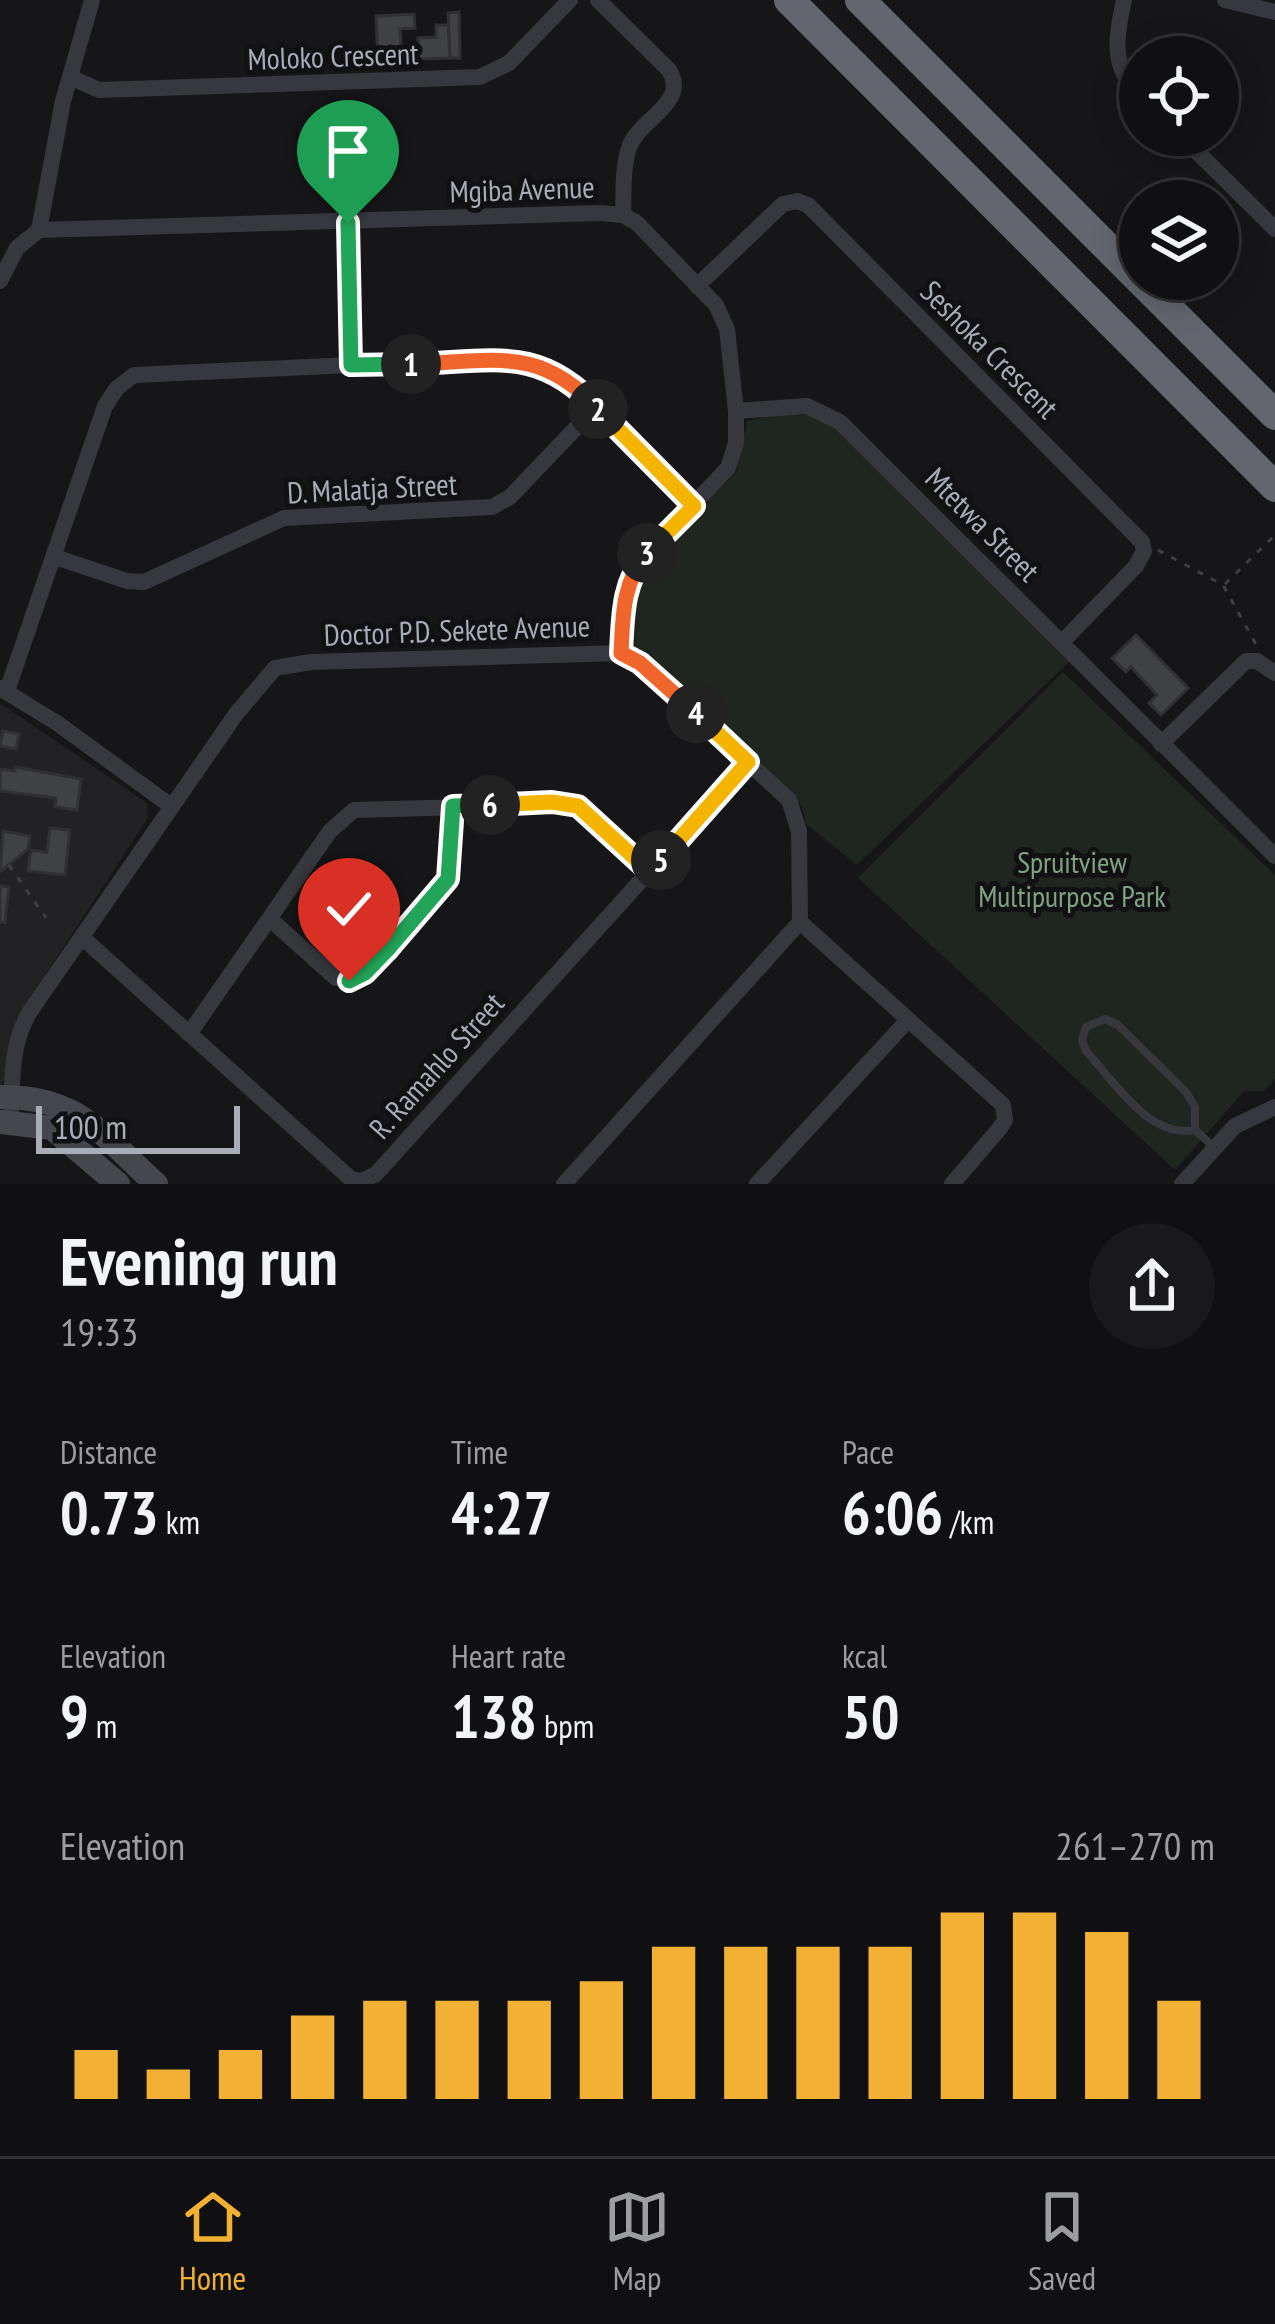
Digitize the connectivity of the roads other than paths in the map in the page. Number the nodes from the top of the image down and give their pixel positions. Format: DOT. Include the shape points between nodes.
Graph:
graph roads {
  1 [pos="92,0"];
  2 [pos="570,0"];
  3 [pos="598,0"];
  4 [pos="789,0"];
  5 [pos="860,0"];
  6 [pos="1124,0"];
  7 [pos="1225,0"];
  8 [pos="1275,10"];
  9 [pos="1119,64"];
  10 [pos="70,77"];
  11 [pos="1201,156"];
  12 [pos="622,215"];
  13 [pos="348,223"];
  14 [pos="1275,229"];
  15 [pos="39,230"];
  16 [pos="0,281"];
  17 [pos="698,286"];
  18 [pos="351,365"];
  19 [pos="596,407"];
  20 [pos="736,411"];
  21 [pos="1275,415"];
  22 [pos="1275,487"];
  23 [pos="694,506"];
  24 [pos="56,557"];
  25 [pos="1062,642"];
  26 [pos="621,653"];
  27 [pos="1275,673"];
  28 [pos="4,690"];
  29 [pos="1161,744"];
  30 [pos="748,762"];
  31 [pos="171,806"];
  32 [pos="453,806"];
  33 [pos="1275,856"];
  34 [pos="650,872"];
  35 [pos="271,920"];
  36 [pos="800,922"];
  37 [pos="84,938"];
  38 [pos="908,1019"];
  39 [pos="189,1034"];
  40 [pos="1275,1107"];
  41 [pos="6,1109"];
  42 [pos="1195,1130"];
  43 [pos="1215,1148"];
  44 [pos="118,1184"];
  45 [pos="156,1184"];
  46 [pos="564,1184"];
  47 [pos="757,1184"];
  48 [pos="952,1184"];
  49 [pos="1182,1184"];
  1 -- 10 [label="street"];
  2 -- 10 [label="street, Moloko Crescent" via="509,63 480,77 128,90 99,90"];
  3 -- 12 [label="street" via="669,70 675,86 630,144"];
  4 -- 22 [label="highway"];
  5 -- 21 [label="highway"];
  6 -- 9 [label="street"];
  7 -- 8 [label="street"];
  10 -- 15 [label="street"];
  11 -- 14 [label="street"];
  12 -- 13 [label="street, Mgiba Avenue"];
  12 -- 17 [label="street, Mgiba Avenue"];
  13 -- 15 [label="street, Mgiba Avenue"];
  13 -- 18 [label="street"];
  15 -- 16 [label="street" via="23,239"];
  17 -- 20 [label="street, Mgiba Avenue" via="727,329"];
  17 -- 25 [label="street, Seshoka Crescent" via="783,204 805,203 1137,535 1144,551 1136,566"];
  18 -- 19 [label="street" via="526,361 560,374"];
  18 -- 24 [label="street" via="158,371 124,381 105,406"];
  19 -- 23 [label="street"];
  19 -- 24 [label="street, D. Malatja Street" via="492,507 284,518 144,582"];
  20 -- 23 [label="street, Mgiba Avenue" via="728,468"];
  20 -- 25 [label="street, Mtetwa Street" via="793,405 830,415"];
  23 -- 26 [label="street, Mgiba Avenue" via="635,567"];
  24 -- 28 [label="street"];
  25 -- 29 [label="street, Mtetwa Street"];
  26 -- 30 [label="street, Doctor P.D. Sekete Avenue"];
  26 -- 31 [label="street, Doctor P.D. Sekete Avenue" via="275,668"];
  27 -- 29 [label="street" via="1257,662 1237,667"];
  28 -- 31 [label="street"];
  29 -- 33 [label="street, Mtetwa Street"];
  30 -- 34 [label="street, R. Ramahlo Street"];
  30 -- 36 [label="street, Doctor P.D. Sekete Avenue" via="798,817"];
  31 -- 37 [label="street, Doctor P.D. Sekete Avenue"];
  32 -- 34 [label="street" via="571,804"];
  32 -- 35 [label="street" via="346,814"];
  32 -- 35 [label="street" via="444,888 357,979 336,978"];
  34 -- 39 [label="street, R. Ramahlo Street" via="366,1179 351,1179"];
  35 -- 39 [label="street"];
  36 -- 38 [label="street"];
  36 -- 46 [label="street"];
  37 -- 39 [label="street, R. Ramahlo Street"];
  37 -- 41 [label="street, Doctor P.D. Sekete Avenue" via="24,1022"];
  38 -- 47 [label="street"];
  38 -- 48 [label="street" via="1005,1112"];
  40 -- 43 [label="street" via="1235,1126"];
  41 -- 44 [label="street" via="52,1128"];
  41 -- 45 [label="street" via="62,1104"];
  42 -- 42 [label="lane" via="1192,1100 1129,1035 1105,1019 1086,1027 1086,1051 1138,1108 1166,1130"];
  42 -- 43 [label="lane"];
  43 -- 49 [label="street"];
}
